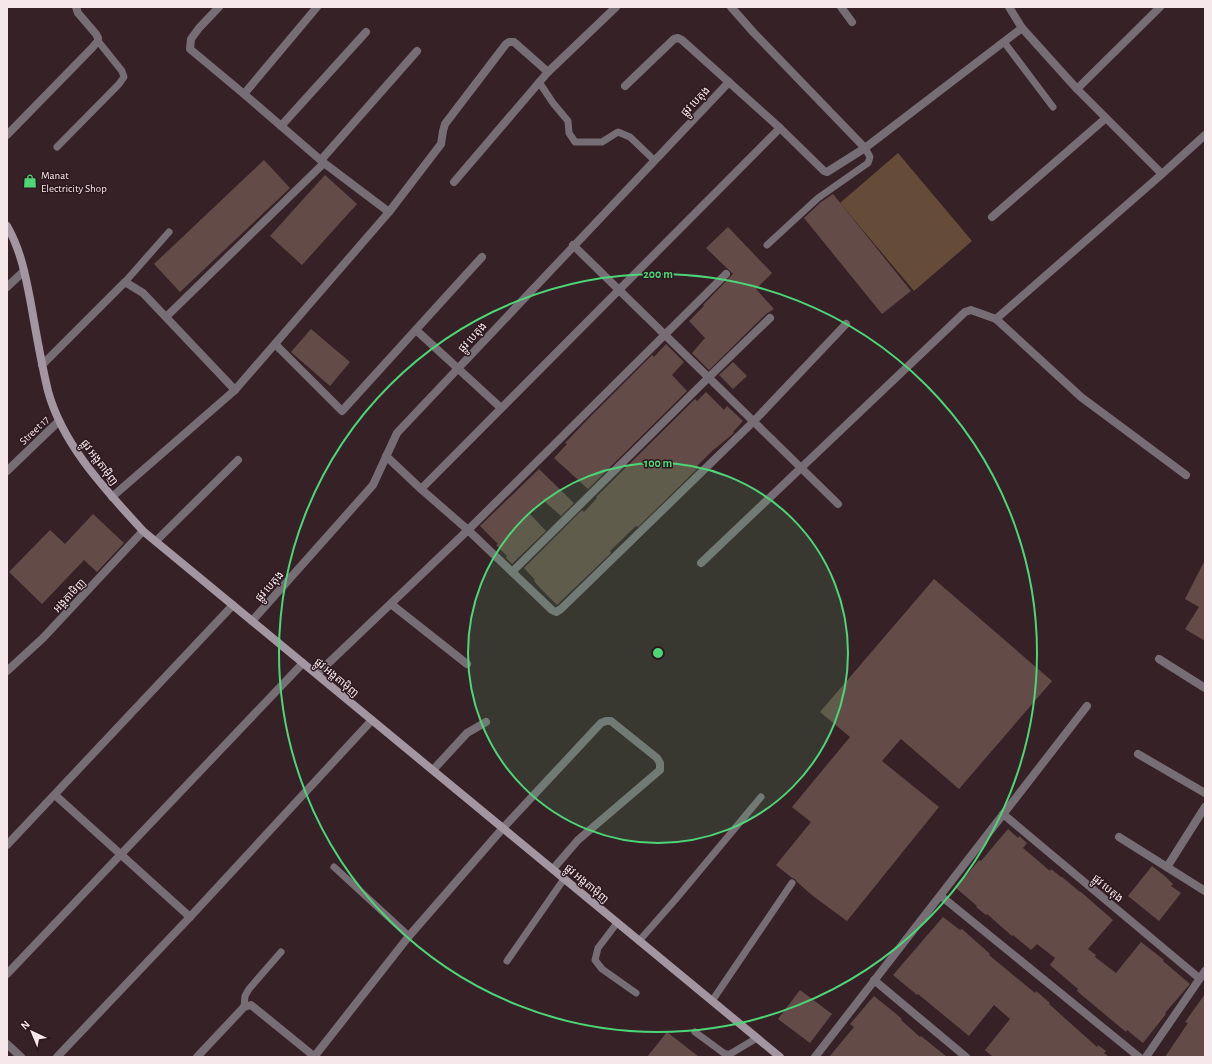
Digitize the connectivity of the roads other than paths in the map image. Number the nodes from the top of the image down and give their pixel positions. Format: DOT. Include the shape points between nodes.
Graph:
graph roads {
  1 [pos="76,7"];
  2 [pos="219,7"];
  3 [pos="317,7"];
  4 [pos="616,7"];
  5 [pos="731,7"];
  6 [pos="841,7"];
  7 [pos="1010,7"];
  8 [pos="1160,7"];
  9 [pos="852,22"];
  10 [pos="1022,28"];
  11 [pos="366,32"];
  12 [pos="98,41"];
  13 [pos="1004,42"];
  14 [pos="417,51"];
  15 [pos="548,72"];
  16 [pos="539,82"];
  17 [pos="729,82"];
  18 [pos="625,86"];
  19 [pos="1078,89"];
  20 [pos="244,94"];
  21 [pos="1054,107"];
  22 [pos="1106,118"];
  23 [pos="281,126"];
  24 [pos="780,128"];
  25 [pos="7,135"];
  26 [pos="1205,135"];
  27 [pos="57,147"];
  28 [pos="865,148"];
  29 [pos="654,160"];
  30 [pos="323,162"];
  31 [pos="1162,174"];
  32 [pos="454,182"];
  33 [pos="389,212"];
  34 [pos="992,217"];
  35 [pos="7,226"];
  36 [pos="169,232"];
  37 [pos="10,237"];
  38 [pos="573,245"];
  39 [pos="768,245"];
  40 [pos="482,257"];
  41 [pos="24,271"];
  42 [pos="726,274"];
  43 [pos="125,282"];
  44 [pos="7,287"];
  45 [pos="619,290"];
  46 [pos="166,317"];
  47 [pos="770,318"];
  48 [pos="996,319"];
  49 [pos="846,324"];
  50 [pos="416,330"];
  51 [pos="665,334"];
  52 [pos="275,344"];
  53 [pos="42,365"];
  54 [pos="457,368"];
  55 [pos="709,377"];
  56 [pos="235,390"];
  57 [pos="501,408"];
  58 [pos="59,421"];
  59 [pos="754,421"];
  60 [pos="386,456"];
  61 [pos="238,460"];
  62 [pos="802,468"];
  63 [pos="7,472"];
  64 [pos="1186,475"];
  65 [pos="421,489"];
  66 [pos="112,497"];
  67 [pos="838,504"];
  68 [pos="468,530"];
  69 [pos="143,531"];
  70 [pos="156,541"];
  71 [pos="701,563"];
  72 [pos="512,572"];
  73 [pos="391,604"];
  74 [pos="233,605"];
  75 [pos="252,621"];
  76 [pos="1159,659"];
  77 [pos="303,663"];
  78 [pos="467,664"];
  79 [pos="7,671"];
  80 [pos="317,674"];
  81 [pos="1205,688"];
  82 [pos="1087,706"];
  83 [pos="372,720"];
  84 [pos="486,722"];
  85 [pos="1138,754"];
  86 [pos="433,770"];
  87 [pos="1205,793"];
  88 [pos="55,795"];
  89 [pos="761,797"];
  90 [pos="1205,807"];
  91 [pos="1003,814"];
  92 [pos="503,828"];
  93 [pos="1119,837"];
  94 [pos="7,845"];
  95 [pos="121,855"];
  96 [pos="334,867"];
  97 [pos="1167,867"];
  98 [pos="553,869"];
  99 [pos="564,879"];
  100 [pos="792,882"];
  101 [pos="1205,891"];
  102 [pos="941,896"];
  103 [pos="190,916"];
  104 [pos="617,923"];
  105 [pos="409,936"];
  106 [pos="639,941"];
  107 [pos="281,952"];
  108 [pos="508,961"];
  109 [pos="1205,971"];
  110 [pos="7,974"];
  111 [pos="1199,978"];
  112 [pos="874,980"];
  113 [pos="636,993"];
  114 [pos="712,1002"];
  115 [pos="244,1007"];
  116 [pos="695,1032"];
  117 [pos="757,1038"];
  118 [pos="7,1044"];
  119 [pos="21,1057"];
  120 [pos="57,1057"];
  121 [pos="197,1057"];
  122 [pos="314,1057"];
  123 [pos="780,1057"];
  124 [pos="815,1057"];
  125 [pos="966,1057"];
  126 [pos="1139,1057"];
  127 [pos="1146,1057"];
  1 -- 12 [label="street" via="96,34"];
  2 -- 20 [label="street" via="191,39 190,50"];
  3 -- 20 [label="street"];
  4 -- 15 [label="street"];
  5 -- 28 [label="street"];
  6 -- 9 [label="street"];
  7 -- 10 [label="street"];
  8 -- 19 [label="street"];
  10 -- 13 [label="street"];
  10 -- 19 [label="street"];
  11 -- 23 [label="street"];
  12 -- 25 [label="street"];
  12 -- 27 [label="lane" via="124,77"];
  13 -- 21 [label="lane"];
  13 -- 28 [label="street"];
  14 -- 30 [label="street"];
  15 -- 16 [label="street"];
  15 -- 33 [label="street" via="514,42 506,44 445,124 441,144"];
  16 -- 29 [label="lane" via="568,122 569,133 575,142 602,142 618,132 630,137"];
  16 -- 32 [label="street"];
  17 -- 18 [label="street" via="678,38"];
  17 -- 24 [label="street"];
  17 -- 29 [label="street, ផ្លូវ បេតុង"];
  19 -- 22 [label="street"];
  20 -- 23 [label="street"];
  22 -- 31 [label="street"];
  22 -- 34 [label="street"];
  23 -- 30 [label="street"];
  24 -- 28 [label="street" via="827,172"];
  24 -- 45 [label="street"];
  26 -- 31 [label="street"];
  28 -- 39 [label="lane" via="870,156 868,163 818,198"];
  29 -- 38 [label="street, ផ្លូវ បេតុង"];
  30 -- 33 [label="street"];
  30 -- 46 [label="street"];
  31 -- 48 [label="street"];
  33 -- 52 [label="street"];
  35 -- 37 [label="street, ផ្លូវ អង្តតាម៉ិញ"];
  36 -- 43 [label="lane"];
  37 -- 41 [label="street, ផ្លូវ អង្តតាម៉ិញ"];
  38 -- 45 [label="street"];
  38 -- 54 [label="street, ផ្លូវ បេតុង"];
  40 -- 50 [label="street"];
  41 -- 44 [label="street"];
  41 -- 53 [label="street, ផ្លូវ អង្តតាម៉ិញ"];
  42 -- 51 [label="street"];
  43 -- 46 [label="street" via="143,293"];
  43 -- 53 [label="street"];
  45 -- 51 [label="street"];
  45 -- 57 [label="street"];
  46 -- 56 [label="street"];
  47 -- 55 [label="street"];
  48 -- 62 [label="street" via="971,310 965,312"];
  48 -- 64 [label="street" via="1082,398"];
  49 -- 59 [label="street"];
  50 -- 52 [label="street" via="342,412"];
  50 -- 54 [label="street"];
  51 -- 55 [label="street"];
  51 -- 68 [label="street"];
  52 -- 56 [label="street"];
  53 -- 58 [label="street, ផ្លូវ អង្តតាម៉ិញ"];
  54 -- 57 [label="street"];
  54 -- 60 [label="street, ផ្លូវ បេតុង" via="397,432"];
  55 -- 59 [label="street"];
  55 -- 72 [label="street"];
  56 -- 66 [label="street"];
  57 -- 65 [label="street"];
  58 -- 63 [label="street, Street 17"];
  58 -- 66 [label="street, ផ្លូវ អង្តតាម៉ិញ" via="77,452"];
  59 -- 62 [label="street"];
  59 -- 72 [label="street" via="561,609 556,612 552,610"];
  60 -- 65 [label="street"];
  60 -- 75 [label="street, ផ្លូវ បេតុង" via="373,485"];
  61 -- 70 [label="street"];
  62 -- 67 [label="street"];
  62 -- 71 [label="street"];
  65 -- 68 [label="street"];
  66 -- 69 [label="street, ផ្លូវ អង្តតាម៉ិញ"];
  68 -- 72 [label="street"];
  68 -- 73 [label="street"];
  69 -- 70 [label="street, ផ្លូវ អង្តតាម៉ិញ"];
  69 -- 79 [label="street, អង្គតាមិញ" via="44,638"];
  70 -- 74 [label="street, ផ្លូវ អង្តតាម៉ិញ"];
  73 -- 78 [label="street"];
  73 -- 80 [label="street"];
  74 -- 75 [label="street, ផ្លូវ អង្តតាម៉ិញ"];
  74 -- 88 [label="street"];
  75 -- 77 [label="street, ផ្លូវ អង្តតាម៉ិញ"];
  76 -- 81 [label="street"];
  77 -- 80 [label="street, ផ្លូវ អង្តតាម៉ិញ"];
  77 -- 95 [label="street"];
  80 -- 83 [label="street, ផ្លូវ អង្តតាម៉ិញ"];
  82 -- 91 [label="street"];
  83 -- 86 [label="street, ផ្លូវ អង្តតាម៉ិញ"];
  83 -- 103 [label="street"];
  84 -- 86 [label="street" via="467,733"];
  85 -- 87 [label="street"];
  86 -- 92 [label="street, ផ្លូវ អង្តតាម៉ិញ"];
  88 -- 94 [label="street"];
  88 -- 95 [label="street"];
  89 -- 106 [label="lane"];
  90 -- 97 [label="street"];
  91 -- 102 [label="street"];
  91 -- 111 [label="street, ផ្លូវ បេតុង"];
  92 -- 98 [label="street, ផ្លូវ អង្តតាម៉ិញ"];
  92 -- 98 [label="street" via="601,723 611,721 657,758 660,770 578,840"];
  92 -- 105 [label="street"];
  93 -- 97 [label="street"];
  95 -- 103 [label="street"];
  95 -- 110 [label="street"];
  96 -- 105 [label="lane"];
  97 -- 101 [label="street"];
  98 -- 99 [label="street, ផ្លូវ អង្តតាម៉ិញ"];
  99 -- 104 [label="street, ផ្លូវ អង្តតាម៉ិញ"];
  99 -- 108 [label="lane"];
  100 -- 114 [label="lane"];
  102 -- 112 [label="street"];
  102 -- 126 [label="street"];
  103 -- 120 [label="street"];
  104 -- 106 [label="street, ផ្លូវ អង្តតាម៉ិញ"];
  104 -- 113 [label="lane" via="598,948 595,960 602,969"];
  105 -- 122 [label="street"];
  106 -- 114 [label="street, ផ្លូវ អង្តតាម៉ិញ"];
  107 -- 115 [label="lane" via="244,996"];
  109 -- 111 [label="street"];
  111 -- 127 [label="street"];
  112 -- 124 [label="street"];
  112 -- 125 [label="street"];
  114 -- 117 [label="street, ផ្លូវ អង្តតាម៉ិញ"];
  115 -- 121 [label="street"];
  115 -- 122 [label="street" via="252,1005"];
  116 -- 117 [label="lane" via="725,1054 730,1054"];
  117 -- 123 [label="street, ផ្លូវ អង្តតាម៉ិញ"];
  118 -- 119 [label="street"];
}
